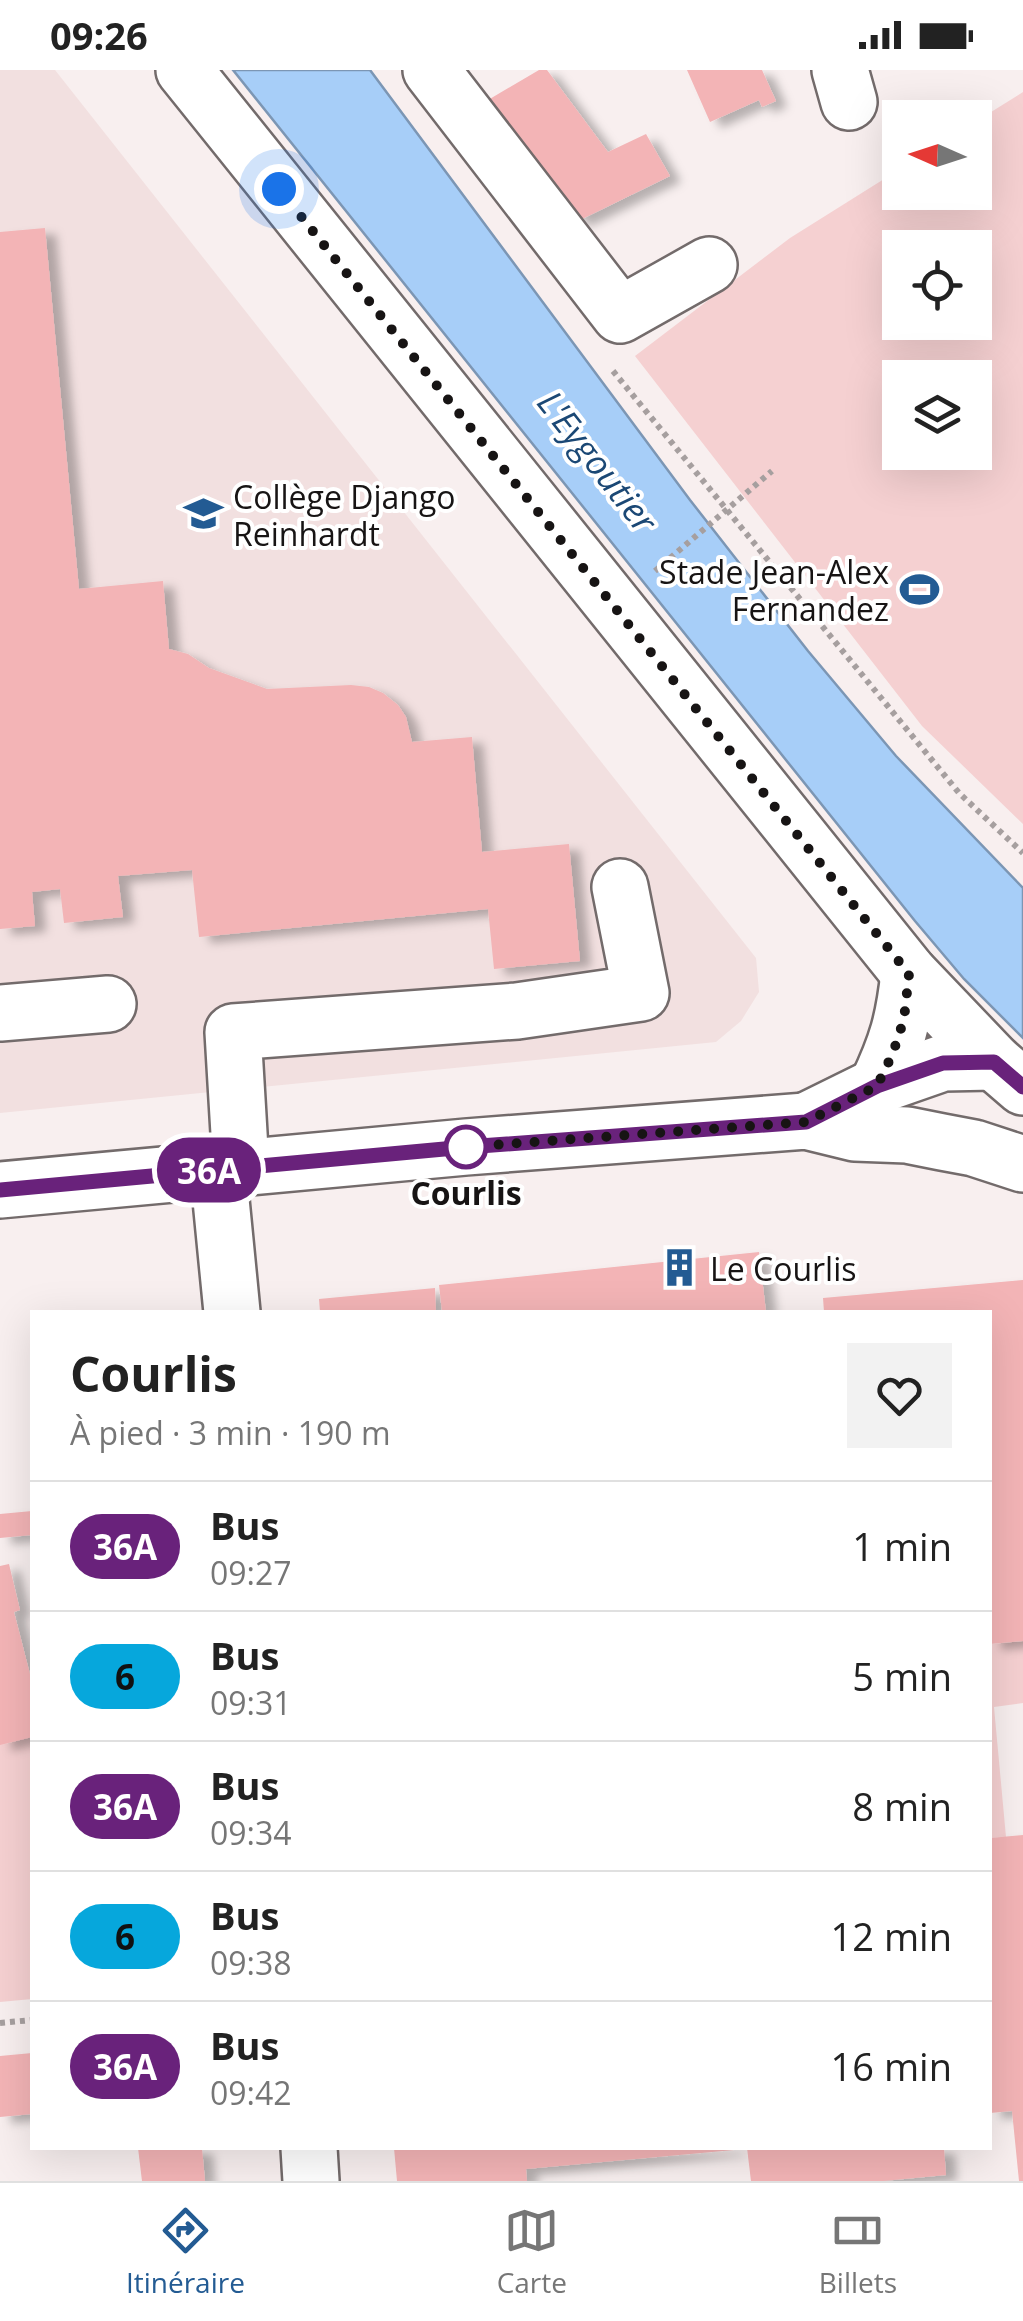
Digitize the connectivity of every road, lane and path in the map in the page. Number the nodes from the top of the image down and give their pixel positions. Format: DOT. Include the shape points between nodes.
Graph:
graph roads {
  1 [pos="184,70"];
  2 [pos="431,70"];
  3 [pos="709,264"];
  4 [pos="601,357"];
  5 [pos="772,471"];
  6 [pos="642,581"];
  7 [pos="1023,853"];
  8 [pos="620,888"];
  9 [pos="909,974"];
  10 [pos="108,1004"];
  11 [pos="0,1013"];
  12 [pos="1008,1075"];
  13 [pos="877,1086"];
  14 [pos="806,1122"];
  15 [pos="1023,1164"];
  16 [pos="230,1168"];
  17 [pos="0,1190"];
  18 [pos="232,1310"];
  19 [pos="30,2020"];
  20 [pos="0,2023"];
  21 [pos="308,2150"];
  22 [pos="312,2181"];
  1 -- 9 [label="street"];
  2 -- 3 [label="street" via="620,314"];
  4 -- 7 [label="path" via="959,793"];
  5 -- 6 [label="path"];
  8 -- 16 [label="street" via="641,993 517,1012 233,1032"];
  9 -- 12 [label="street"];
  9 -- 13 [label="street" via="904,1019"];
  10 -- 11 [label="street"];
  12 -- 13 [label="street" via="943,1063"];
  13 -- 14 [label="street"];
  14 -- 15 [label="street" via="907,1135"];
  14 -- 16 [label="street"];
  16 -- 17 [label="street"];
  16 -- 18 [label="street"];
  19 -- 20 [label="path"];
  21 -- 22 [label="street"];
}
